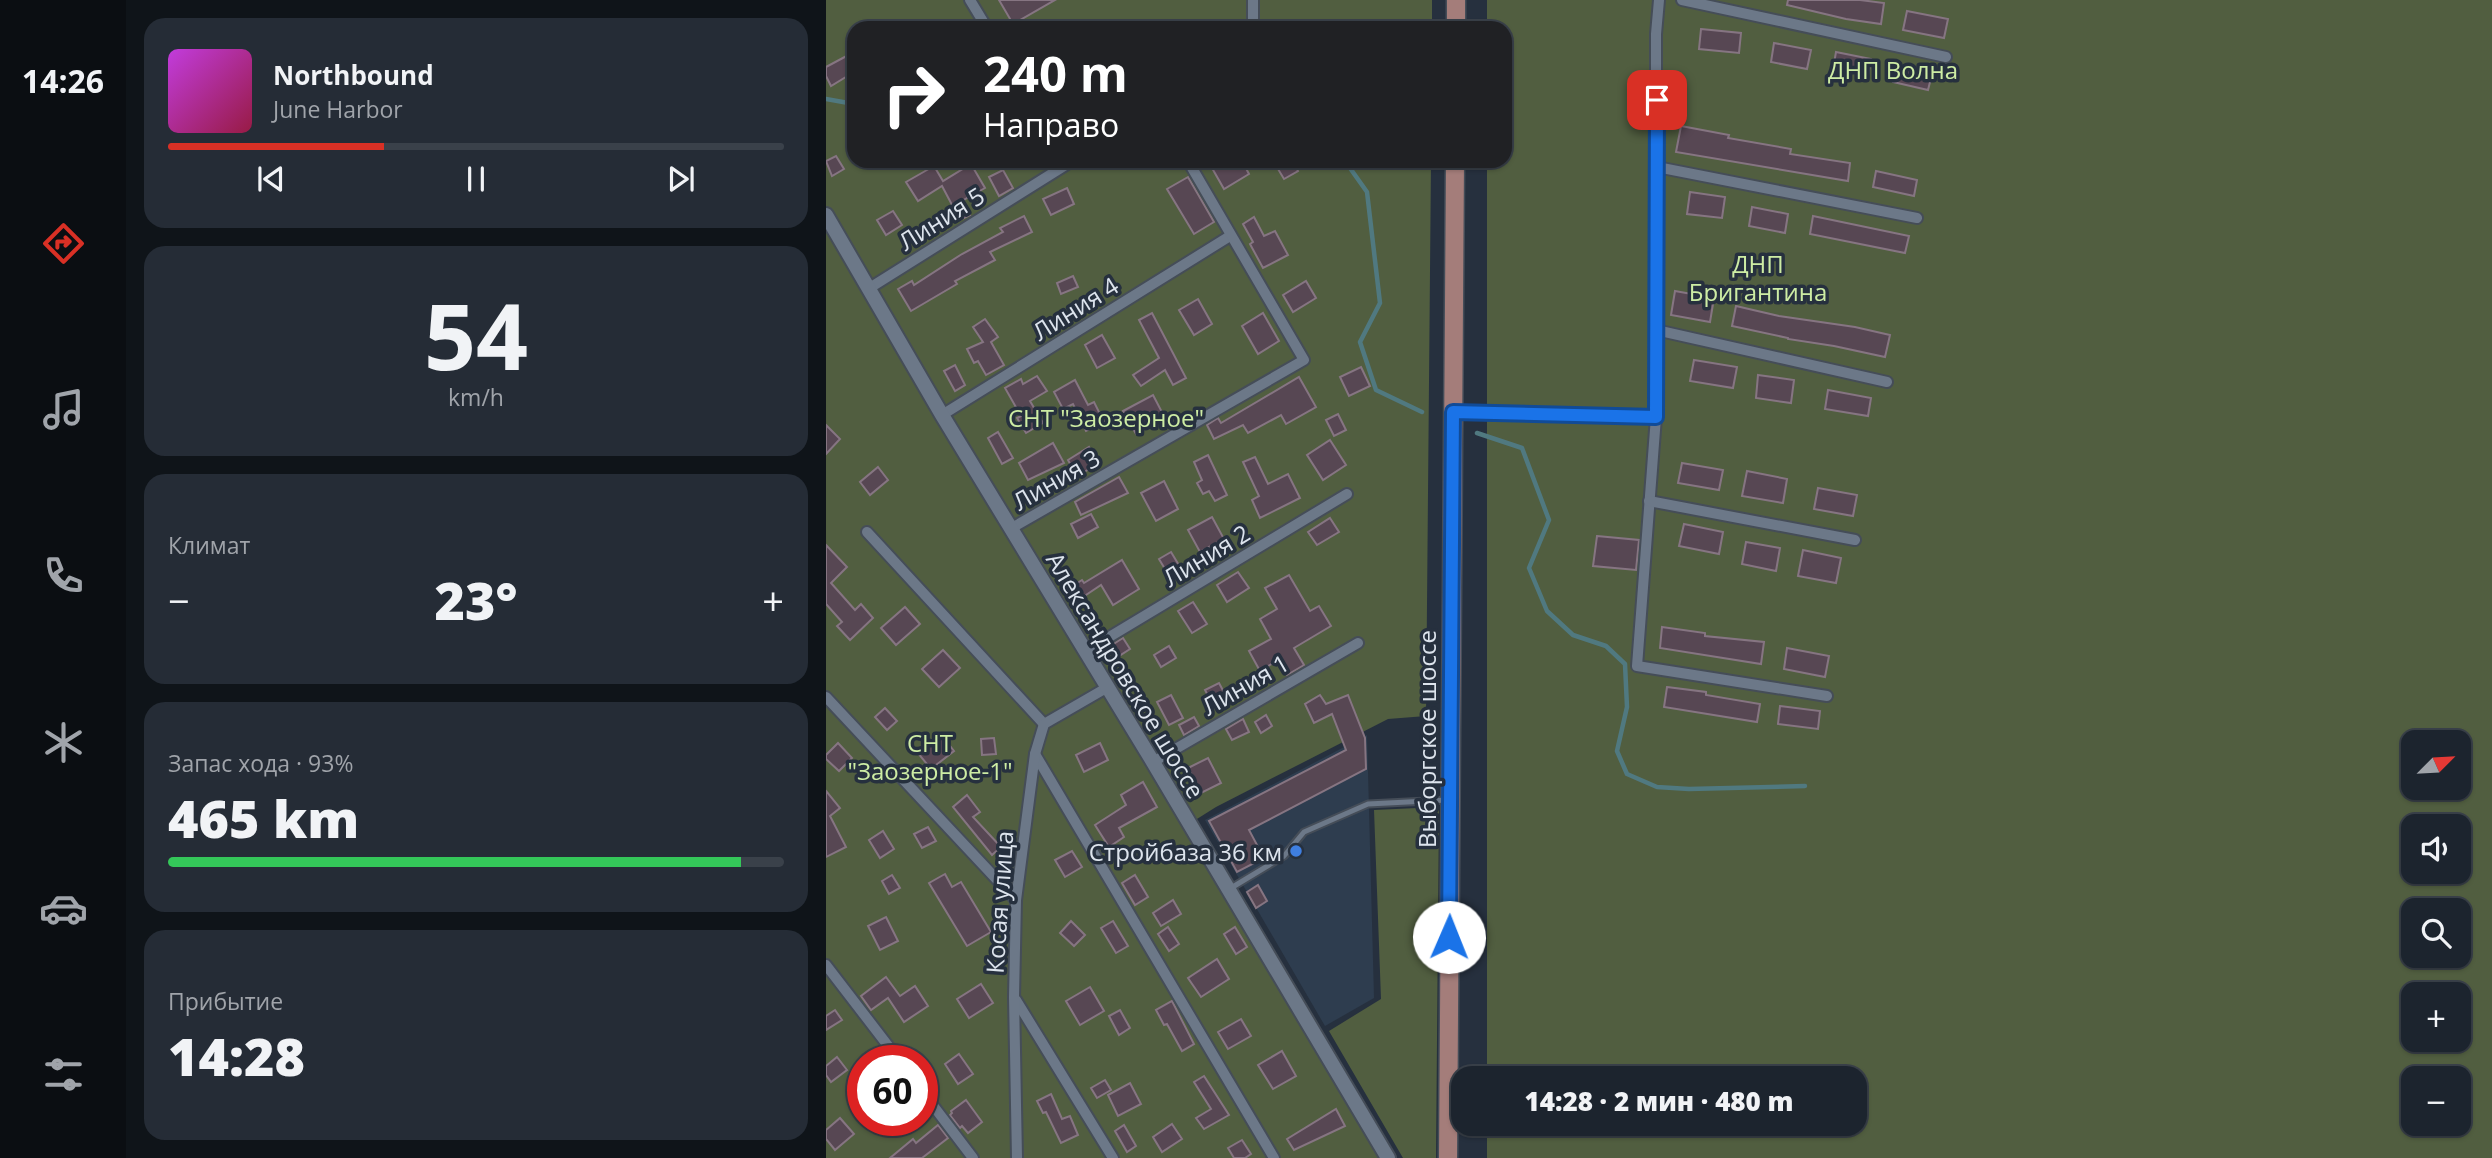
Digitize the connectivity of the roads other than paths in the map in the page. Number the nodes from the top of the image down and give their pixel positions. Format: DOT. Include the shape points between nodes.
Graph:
graph roads {
  1 [pos="1253,0"];
  2 [pos="1456,0"];
  3 [pos="1659,0"];
  4 [pos="1682,0"];
  5 [pos="974,1"];
  6 [pos="984,21"];
  7 [pos="1253,21"];
  8 [pos="1456,21"];
  9 [pos="1947,57"];
  10 [pos="1657,167"];
  11 [pos="1061,168"];
  12 [pos="1192,168"];
  13 [pos="1455,168"];
  14 [pos="826,215"];
  15 [pos="1917,218"];
  16 [pos="1230,236"];
  17 [pos="868,289"];
  18 [pos="1656,330"];
  19 [pos="1888,382"];
  20 [pos="1453,412"];
  21 [pos="942,415"];
  22 [pos="1656,417"];
  23 [pos="1347,494"];
  24 [pos="1649,501"];
  25 [pos="1010,529"];
  26 [pos="867,532"];
  27 [pos="1855,540"];
  28 [pos="1358,643"];
  29 [pos="1086,652"];
  30 [pos="1108,687"];
  31 [pos="1827,696"];
  32 [pos="826,697"];
  33 [pos="1044,724"];
  34 [pos="1035,754"];
  35 [pos="1153,762"];
  36 [pos="1450,799"];
  37 [pos="1228,889"];
  38 [pos="1016,900"];
  39 [pos="826,965"];
  40 [pos="1014,998"];
  41 [pos="887,1045"];
  42 [pos="938,1112"];
  43 [pos="973,1158"];
  44 [pos="1017,1158"];
  45 [pos="1113,1158"];
  46 [pos="1274,1158"];
  47 [pos="1388,1158"];
  48 [pos="1448,1158"];
  1 -- 7 [label="street"];
  2 -- 8 [label="main road"];
  3 -- 10 [label="street"];
  4 -- 9 [label="street"];
  5 -- 6 [label="street"];
  10 -- 15 [label="street"];
  10 -- 18 [label="street"];
  11 -- 17 [label="street, Линия 5"];
  12 -- 16 [label="street"];
  13 -- 20 [label="main road, Выборгское шоссе"];
  14 -- 17 [label="street, Александровское шоссе"];
  16 -- 21 [label="street, Линия 4"];
  16 -- 25 [label="street, Линия 3" via="1304,360"];
  17 -- 21 [label="street, Александровское шоссе"];
  18 -- 19 [label="street"];
  18 -- 22 [label="street"];
  20 -- 22 [label="street"];
  20 -- 36 [label="main road, Выборгское шоссе"];
  21 -- 25 [label="street, Александровское шоссе"];
  22 -- 24 [label="street"];
  23 -- 29 [label="street, Линия 2"];
  24 -- 27 [label="street"];
  24 -- 31 [label="street" via="1637,666"];
  25 -- 29 [label="street, Александровское шоссе"];
  26 -- 33 [label="street"];
  28 -- 35 [label="street, Линия 1"];
  29 -- 30 [label="street, Александровское шоссе"];
  30 -- 33 [label="street"];
  30 -- 35 [label="street, Александровское шоссе"];
  32 -- 38 [label="street"];
  33 -- 34 [label="street, Косая улица"];
  34 -- 38 [label="street, Косая улица"];
  34 -- 46 [label="street"];
  35 -- 37 [label="street, Александровское шоссе"];
  36 -- 37 [label="lane" via="1368,804 1304,832 1284,856"];
  36 -- 48 [label="main road, Выборгское шоссе"];
  37 -- 47 [label="street, Александровское шоссе"];
  38 -- 40 [label="street, Косая улица"];
  39 -- 41 [label="street"];
  40 -- 44 [label="street, Косая улица"];
  40 -- 45 [label="street"];
  42 -- 43 [label="street"];
}
